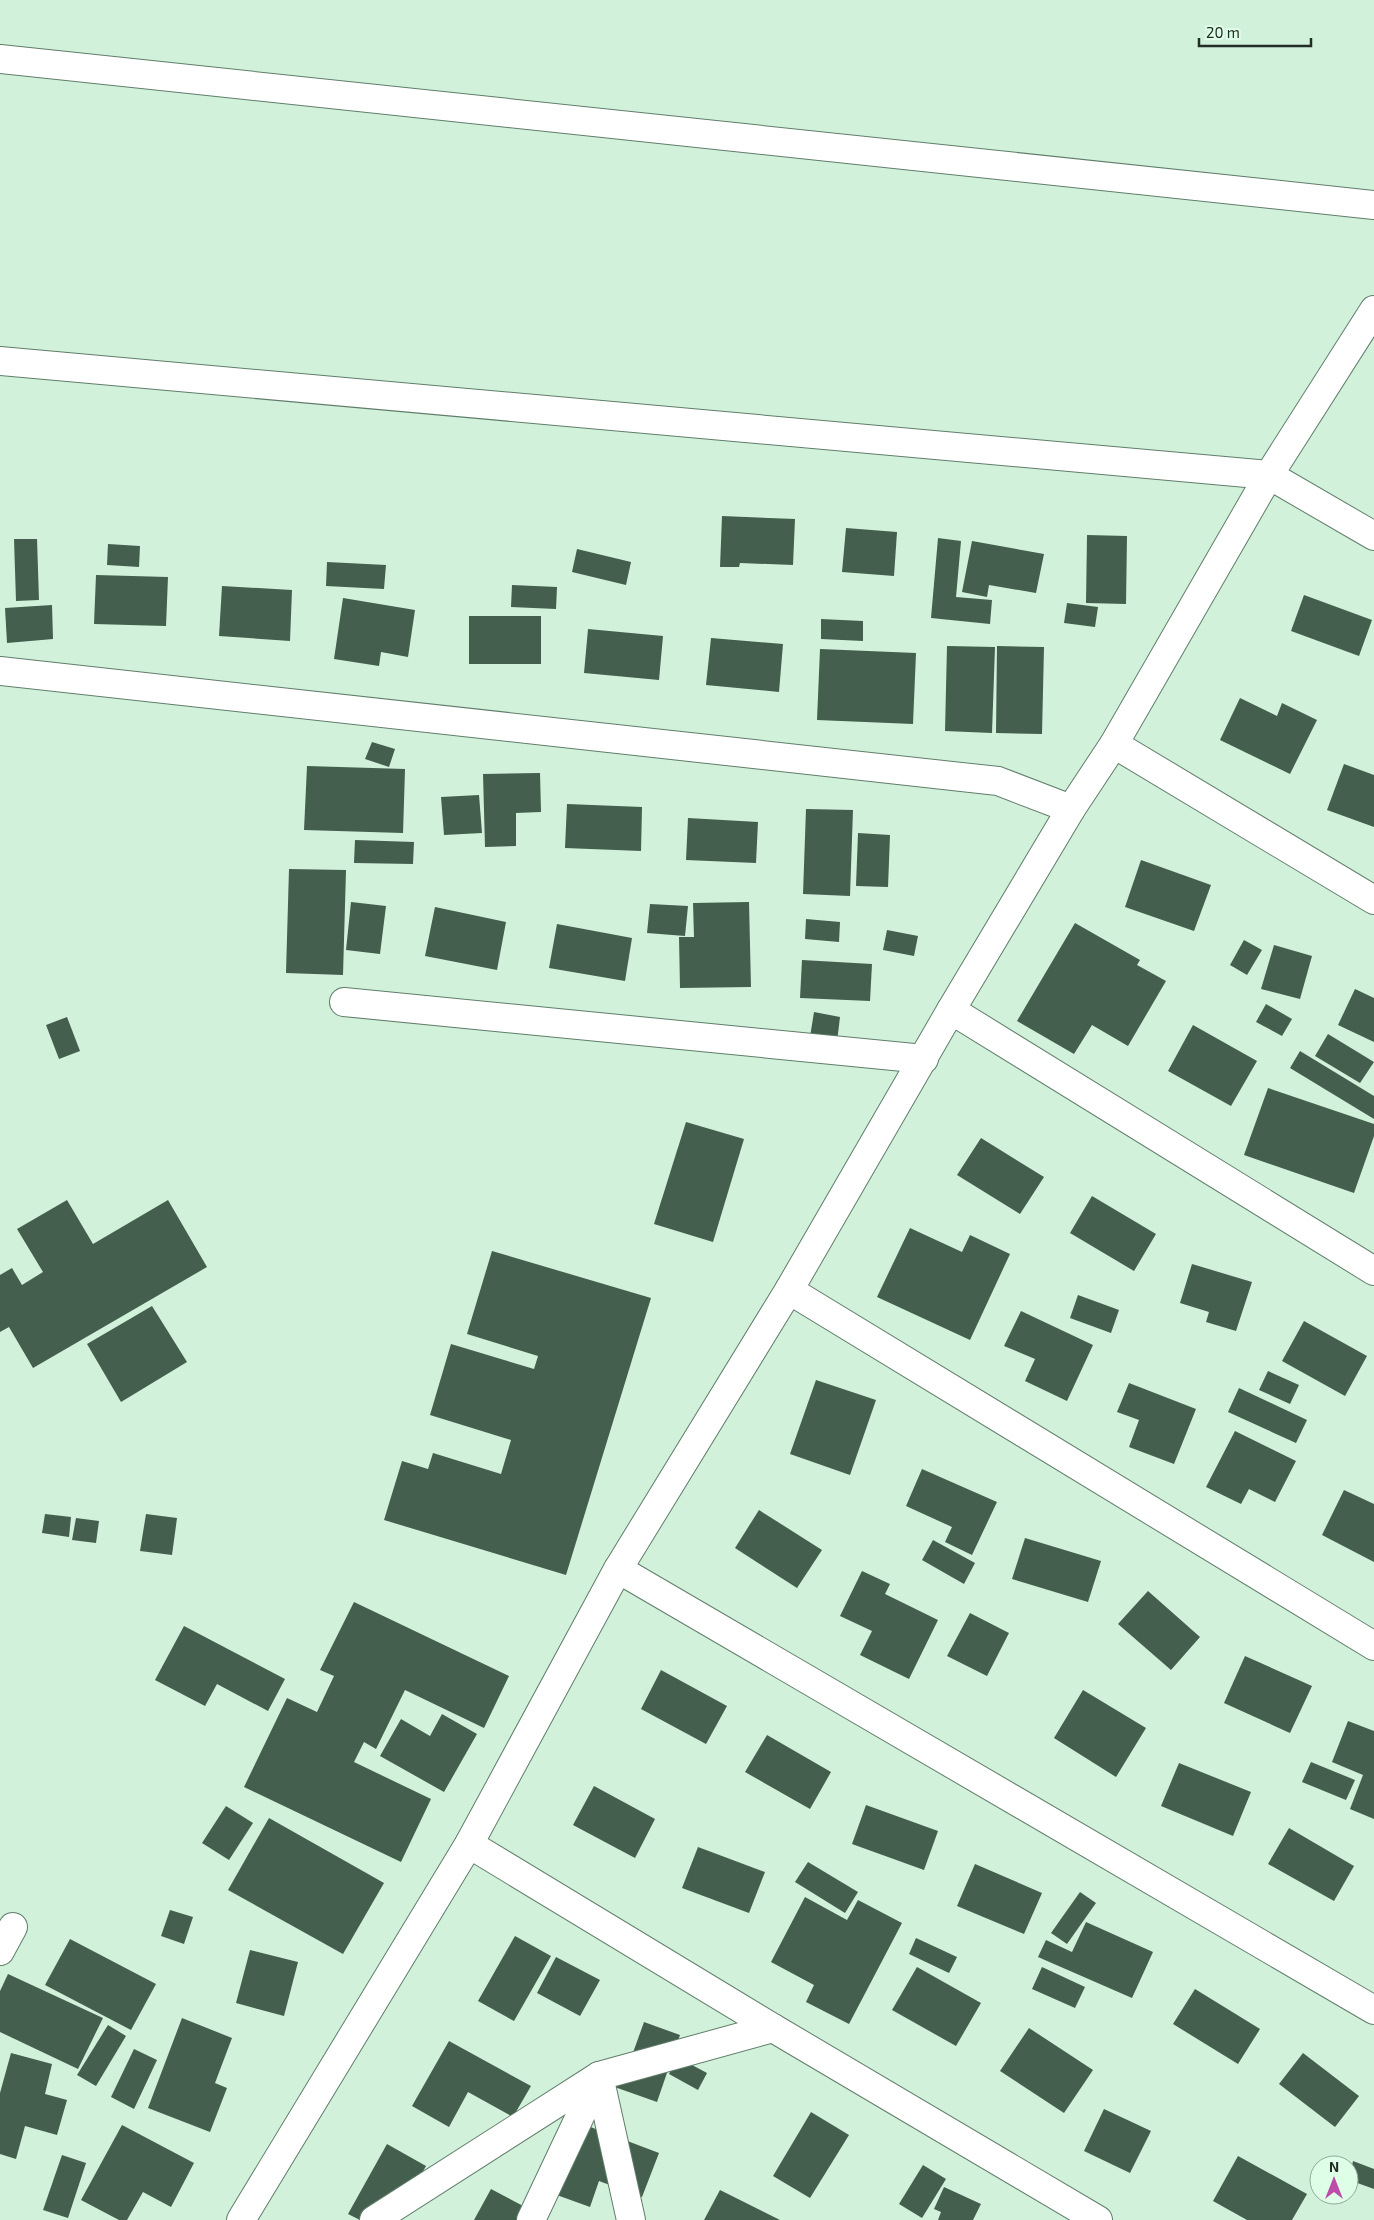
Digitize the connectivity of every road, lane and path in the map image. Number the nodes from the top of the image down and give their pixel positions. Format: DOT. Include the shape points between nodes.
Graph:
graph roads {
  1 [pos="0,59"];
  2 [pos="1374,205"];
  3 [pos="1374,310"];
  4 [pos="0,361"];
  5 [pos="1269,475"];
  6 [pos="1374,536"];
  7 [pos="0,671"];
  8 [pos="1114,744"];
  9 [pos="1072,808"];
  10 [pos="1374,900"];
  11 [pos="344,1002"];
  12 [pos="951,1010"];
  13 [pos="924,1059"];
  14 [pos="1374,1270"];
  15 [pos="789,1290"];
  16 [pos="618,1570"];
  17 [pos="1374,1646"];
  18 [pos="469,1844"];
  19 [pos="13,1927"];
  20 [pos="0,1951"];
  21 [pos="1374,2010"];
  22 [pos="773,2028"];
  23 [pos="599,2076"];
  24 [pos="1067,2212"];
  25 [pos="241,2220"];
  26 [pos="374,2220"];
  27 [pos="531,2220"];
  28 [pos="632,2220"];
  29 [pos="1098,2220"];
  1 -- 2 [label="street"];
  3 -- 5 [label="street"];
  4 -- 5 [label="street"];
  5 -- 6 [label="street"];
  5 -- 8 [label="street"];
  7 -- 9 [label="street" via="998,781"];
  8 -- 9 [label="street"];
  8 -- 10 [label="street"];
  9 -- 12 [label="street"];
  11 -- 13 [label="street"];
  12 -- 13 [label="street"];
  12 -- 14 [label="street"];
  13 -- 15 [label="street"];
  15 -- 16 [label="street"];
  15 -- 17 [label="street"];
  16 -- 18 [label="street"];
  16 -- 21 [label="street"];
  18 -- 22 [label="street"];
  18 -- 25 [label="street"];
  19 -- 20 [label="street"];
  22 -- 23 [label="street"];
  22 -- 24 [label="street"];
  23 -- 26 [label="street"];
  23 -- 27 [label="street"];
  23 -- 28 [label="street"];
  24 -- 29 [label="street"];
}
